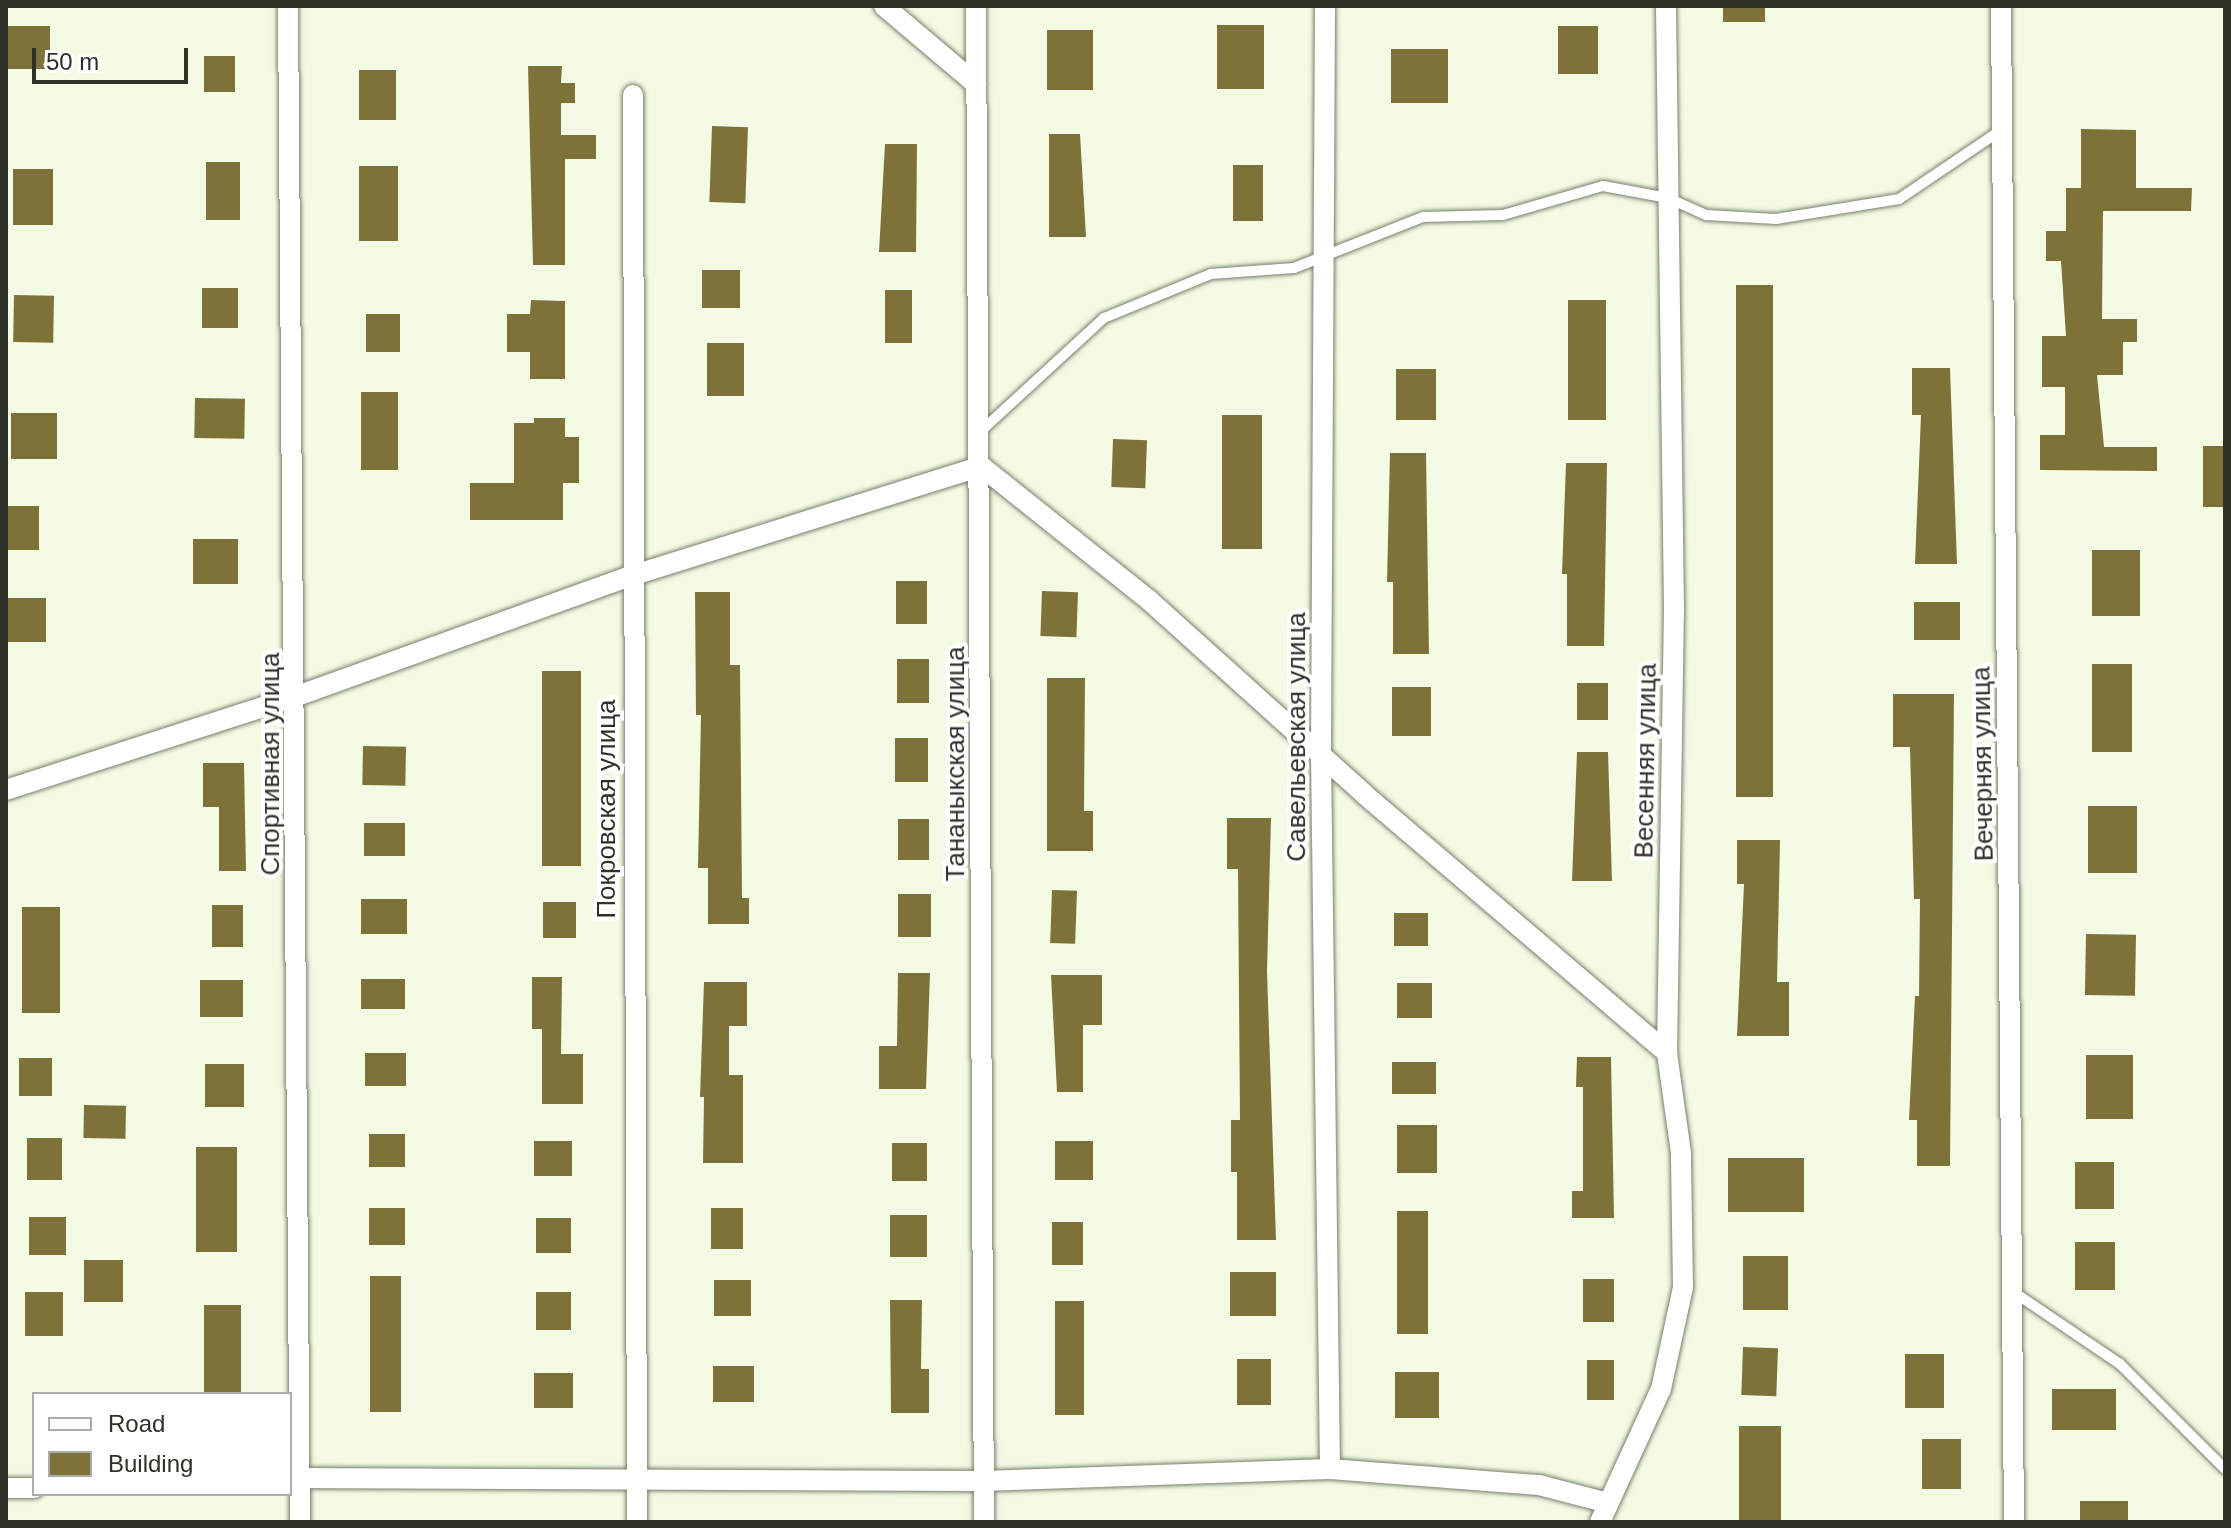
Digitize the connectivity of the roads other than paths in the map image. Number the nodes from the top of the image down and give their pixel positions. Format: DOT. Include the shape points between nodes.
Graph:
graph roads {
  1 [pos="288,6"];
  2 [pos="884,6"];
  3 [pos="976,6"];
  4 [pos="1325,6"];
  5 [pos="1666,6"];
  6 [pos="2001,6"];
  7 [pos="976,84"];
  8 [pos="633,95"];
  9 [pos="2002,130"];
  10 [pos="1668,198"];
  11 [pos="1327,251"];
  12 [pos="981,431"];
  13 [pos="981,466"];
  14 [pos="631,576"];
  15 [pos="297,696"];
  16 [pos="1321,755"];
  17 [pos="6,790"];
  18 [pos="1667,1053"];
  19 [pos="2015,1293"];
  20 [pos="1330,1469"];
  21 [pos="2225,1469"];
  22 [pos="636,1477"];
  23 [pos="295,1478"];
  24 [pos="983,1481"];
  25 [pos="6,1488"];
  26 [pos="32,1488"];
  27 [pos="1604,1512"];
  28 [pos="300,1522"];
  29 [pos="637,1522"];
  30 [pos="984,1522"];
  31 [pos="2014,1522"];
  1 -- 15 [label="street, Спортивная улица"];
  2 -- 7 [label="street"];
  3 -- 7 [label="street, Тананыкская улица"];
  4 -- 11 [label="street, Савельевская улица"];
  5 -- 10 [label="street, Весенняя улица"];
  6 -- 9 [label="street, Вечерняя улица"];
  7 -- 12 [label="street, Тананыкская улица"];
  8 -- 14 [label="street, Покровская улица"];
  9 -- 10 [label="lane" via="1899,199 1776,219 1706,215"];
  9 -- 19 [label="street, Вечерняя улица"];
  10 -- 11 [label="lane" via="1603,186 1503,215 1423,217"];
  10 -- 18 [label="street, Весенняя улица" via="1674,610"];
  11 -- 12 [label="lane" via="1294,268 1211,274 1104,318"];
  11 -- 16 [label="street, Савельевская улица"];
  12 -- 13 [label="street, Тананыкская улица"];
  13 -- 14 [label="street"];
  13 -- 16 [label="street" via="1150,601"];
  13 -- 24 [label="street, Тананыкская улица"];
  14 -- 15 [label="street"];
  14 -- 22 [label="street, Покровская улица"];
  15 -- 17 [label="street"];
  15 -- 23 [label="street, Спортивная улица"];
  16 -- 18 [label="street"];
  16 -- 20 [label="street, Савельевская улица"];
  18 -- 27 [label="street, Весенняя улица" via="1681,1153 1683,1287 1661,1389"];
  19 -- 21 [label="lane" via="2120,1364"];
  19 -- 31 [label="street, Вечерняя улица"];
  20 -- 24 [label="street"];
  20 -- 27 [label="street" via="1539,1485"];
  22 -- 23 [label="street"];
  22 -- 24 [label="street"];
  22 -- 29 [label="street, Покровская улица"];
  23 -- 28 [label="street, Спортивная улица"];
  24 -- 30 [label="street, Тананыкская улица"];
  25 -- 26 [label="street"];
}
